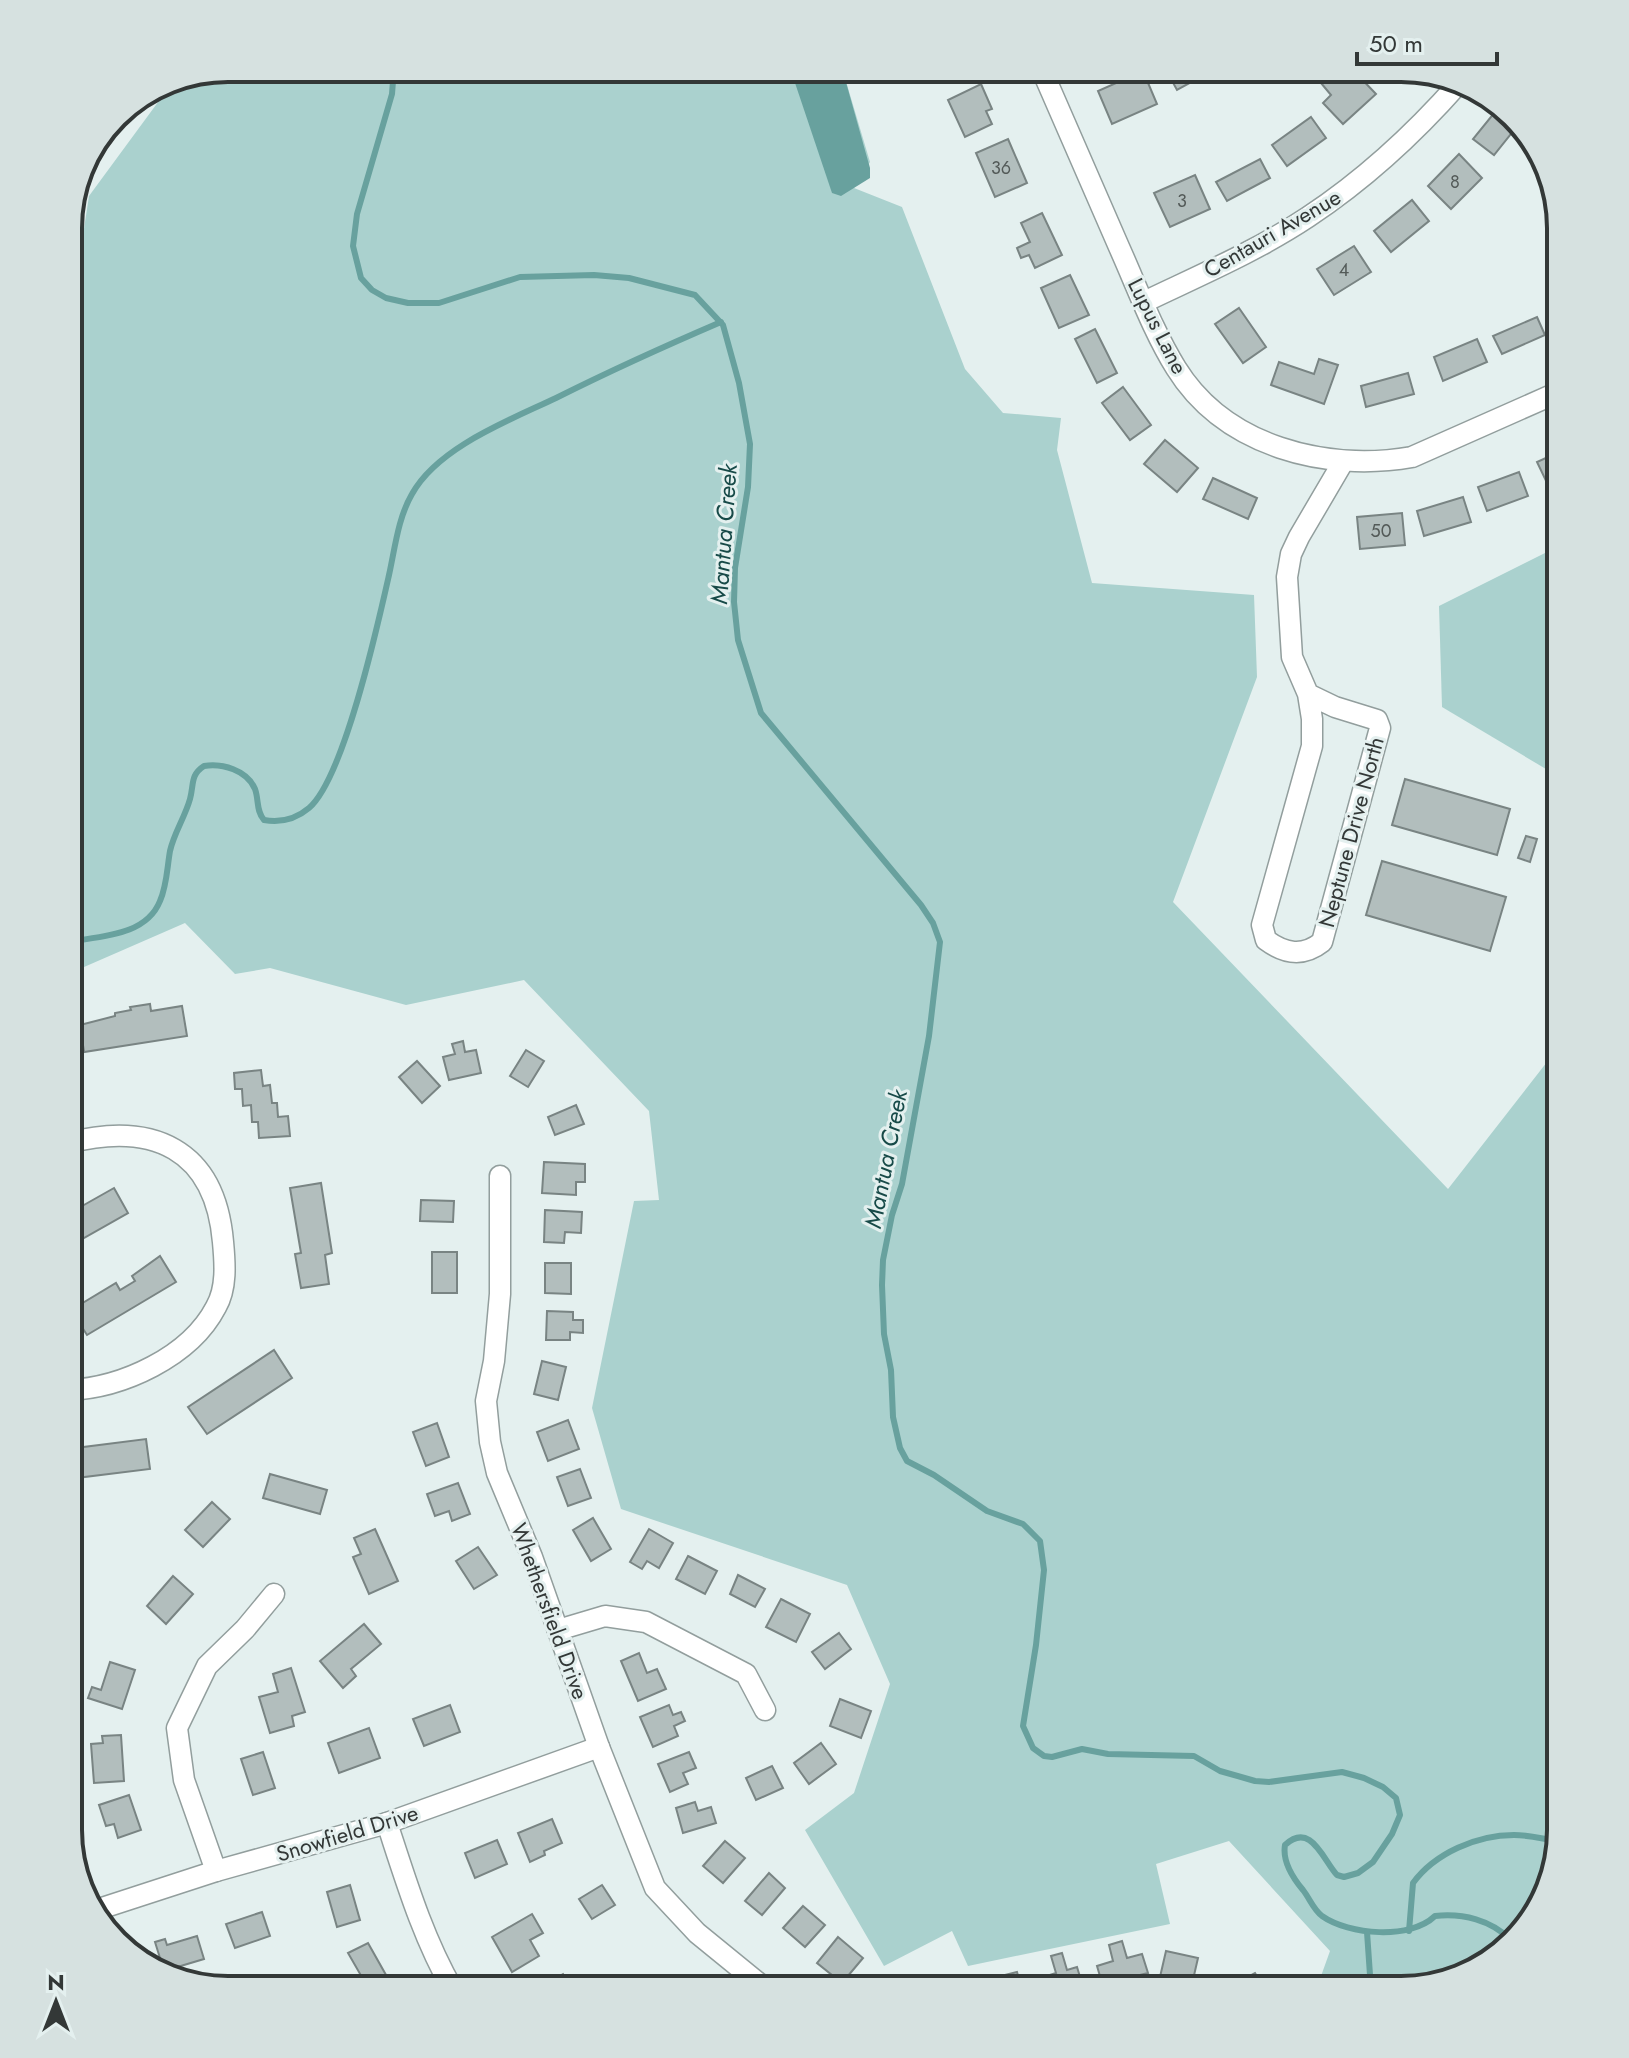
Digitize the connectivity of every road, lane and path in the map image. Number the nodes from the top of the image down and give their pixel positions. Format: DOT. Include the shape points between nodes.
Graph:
graph roads {
  1 [pos="1047,82"];
  2 [pos="1451,91"];
  3 [pos="1144,302"];
  4 [pos="1547,397"];
  5 [pos="1343,462"];
  6 [pos="1308,694"];
  7 [pos="82,1140"];
  8 [pos="500,1176"];
  9 [pos="82,1387"];
  10 [pos="274,1594"];
  11 [pos="558,1630"];
  12 [pos="765,1710"];
  13 [pos="599,1747"];
  14 [pos="387,1823"];
  15 [pos="216,1871"];
  16 [pos="105,1907"];
  17 [pos="445,1976"];
  18 [pos="750,1976"];
  1 -- 3 [label="street, Lupus Lane"];
  2 -- 3 [label="street, Centauri Avenue" via="1363,177 1307,218"];
  3 -- 5 [label="street, Lupus Lane" via="1176,369 1216,411 1275,447"];
  4 -- 5 [label="street, Lupus Lane" via="1412,457"];
  5 -- 6 [label="street, Neptune Drive North" via="1299,537 1287,577 1292,657"];
  6 -- 6 [label="street, Neptune Drive North" via="1312,746 1262,925 1266,940 1296,953 1310,952 1322,942 1380,728 1377,720"];
  7 -- 9 [label="street" via="152,1138 178,1151 205,1176 222,1225 224,1272 216,1308 176,1352 147,1372"];
  8 -- 11 [label="street, Whethersfield Drive" via="500,1294 486,1401 490,1442"];
  10 -- 15 [label="street" via="207,1666 177,1728 184,1780"];
  11 -- 12 [label="street" via="605,1616 646,1622 746,1674"];
  11 -- 13 [label="street, Whethersfield Drive"];
  13 -- 14 [label="street, Snowfield Drive"];
  13 -- 18 [label="street, Whethersfield Drive" via="655,1888 697,1933"];
  14 -- 15 [label="street, Snowfield Drive"];
  14 -- 17 [label="street" via="422,1928"];
  15 -- 16 [label="street, Snowfield Drive"];
}
